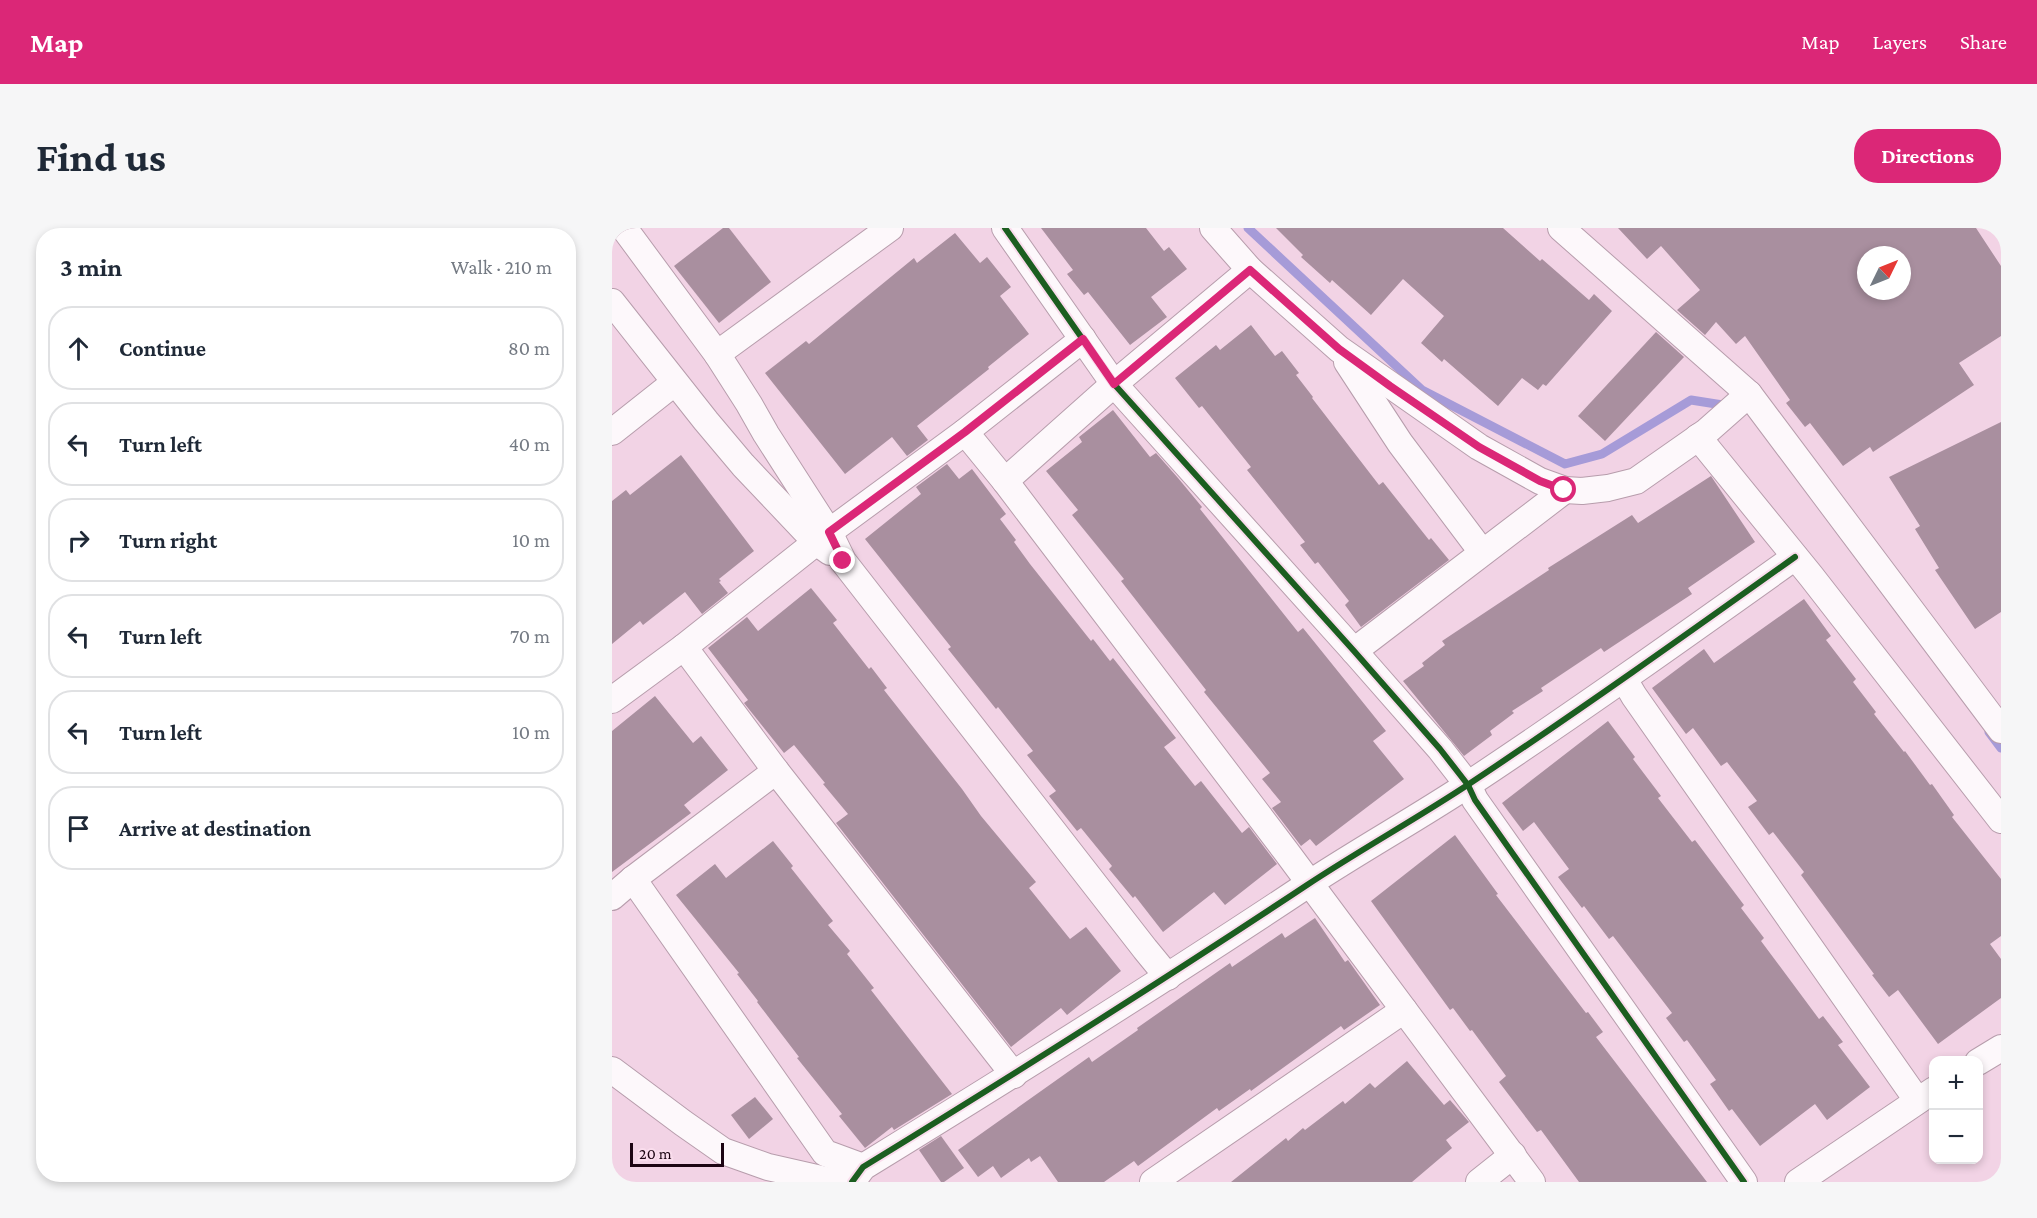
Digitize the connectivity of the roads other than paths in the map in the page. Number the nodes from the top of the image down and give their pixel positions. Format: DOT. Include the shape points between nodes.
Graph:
graph roads {
  1 [pos="624,228"];
  2 [pos="890,228"];
  3 [pos="1005,228"];
  4 [pos="1213,228"];
  5 [pos="1561,228"];
  6 [pos="1250,270"];
  7 [pos="612,302"];
  8 [pos="1083,339"];
  9 [pos="1339,349"];
  10 [pos="717,354"];
  11 [pos="674,383"];
  12 [pos="1114,384"];
  13 [pos="1746,397"];
  14 [pos="612,432"];
  15 [pos="965,432"];
  16 [pos="1702,434"];
  17 [pos="776,451"];
  18 [pos="750,471"];
  19 [pos="1005,481"];
  20 [pos="1564,490"];
  21 [pos="823,537"];
  22 [pos="1482,552"];
  23 [pos="1795,557"];
  24 [pos="684,647"];
  25 [pos="1354,651"];
  26 [pos="1624,678"];
  27 [pos="612,700"];
  28 [pos="2001,730"];
  29 [pos="776,771"];
  30 [pos="1468,785"];
  31 [pos="2001,820"];
  32 [pos="633,879"];
  33 [pos="1309,884"];
  34 [pos="612,897"];
  35 [pos="1168,977"];
  36 [pos="1404,1010"];
  37 [pos="2001,1048"];
  38 [pos="1983,1059"];
  39 [pos="612,1070"];
  40 [pos="1014,1075"];
  41 [pos="1925,1095"];
  42 [pos="1513,1155"];
  43 [pos="858,1174"];
  44 [pos="834,1182"];
  45 [pos="1153,1182"];
  46 [pos="1479,1182"];
  47 [pos="1532,1182"];
  48 [pos="1744,1182"];
  49 [pos="1798,1182"];
  1 -- 10 [label="street"];
  2 -- 10 [label="street"];
  3 -- 8 [label="street"];
  4 -- 6 [label="street"];
  5 -- 13 [label="street"];
  6 -- 9 [label="street"];
  6 -- 12 [label="street"];
  7 -- 11 [label="street"];
  8 -- 12 [label="street"];
  8 -- 15 [label="street"];
  9 -- 20 [label="street" via="1479,447"];
  9 -- 22 [label="street" via="1400,443"];
  10 -- 17 [label="street"];
  11 -- 14 [label="street"];
  11 -- 18 [label="street"];
  12 -- 19 [label="street"];
  12 -- 25 [label="street"];
  13 -- 16 [label="street"];
  13 -- 28 [label="street"];
  15 -- 19 [label="street"];
  15 -- 21 [label="street"];
  16 -- 20 [label="street" via="1636,481 1608,488"];
  16 -- 23 [label="street"];
  17 -- 18 [label="street"];
  17 -- 21 [label="street"];
  18 -- 21 [label="street"];
  19 -- 33 [label="street"];
  20 -- 22 [label="street"];
  21 -- 24 [label="street"];
  21 -- 35 [label="street"];
  22 -- 25 [label="street"];
  23 -- 26 [label="street"];
  23 -- 31 [label="street"];
  24 -- 27 [label="street"];
  24 -- 29 [label="street"];
  25 -- 30 [label="street"];
  26 -- 30 [label="street"];
  26 -- 41 [label="street"];
  29 -- 32 [label="street"];
  29 -- 40 [label="street"];
  30 -- 33 [label="street"];
  30 -- 48 [label="street"];
  32 -- 34 [label="street"];
  32 -- 43 [label="street" via="825,1152"];
  33 -- 35 [label="street"];
  33 -- 36 [label="street"];
  35 -- 40 [label="street"];
  36 -- 42 [label="street"];
  36 -- 45 [label="street"];
  37 -- 38 [label="street"];
  39 -- 44 [label="street" via="723,1151 768,1167"];
  40 -- 43 [label="street"];
  41 -- 49 [label="street"];
  42 -- 46 [label="street"];
  42 -- 47 [label="street"];
}
